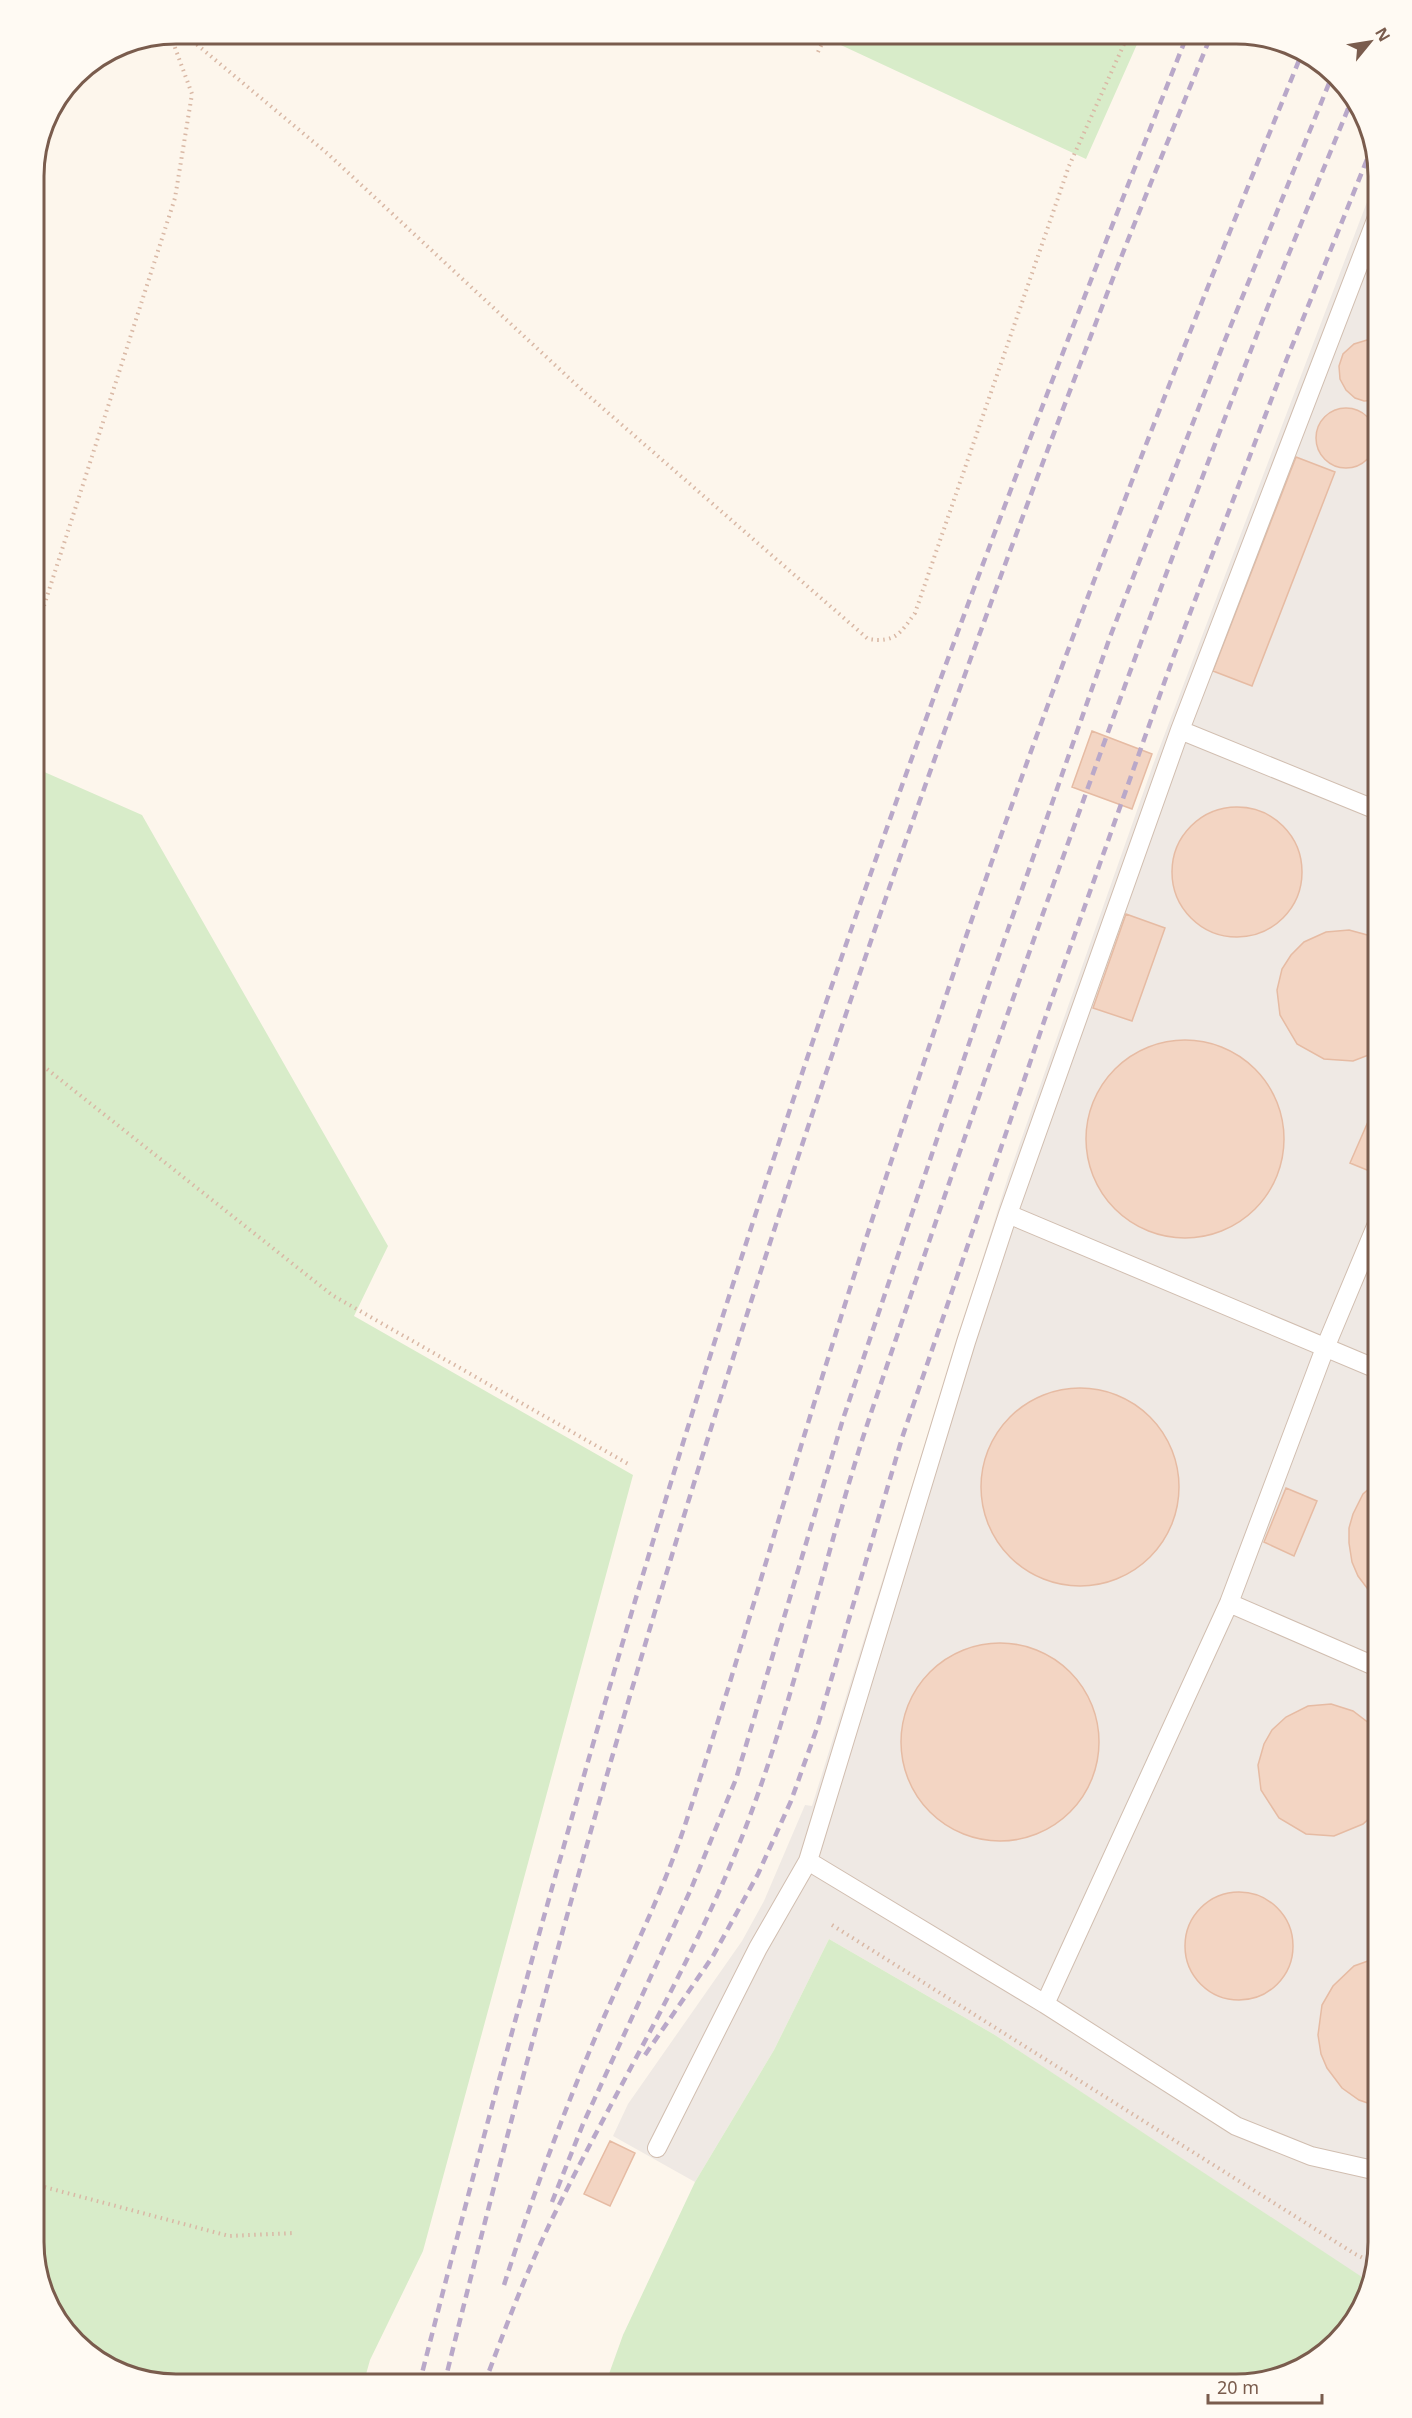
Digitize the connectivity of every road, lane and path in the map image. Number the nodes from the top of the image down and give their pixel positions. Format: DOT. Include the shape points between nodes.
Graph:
graph roads {
  1 [pos="174,44"];
  2 [pos="196,44"];
  3 [pos="822,44"];
  4 [pos="1124,44"];
  5 [pos="818,52"];
  6 [pos="1368,241"];
  7 [pos="44,606"];
  8 [pos="1180,730"];
  9 [pos="1368,807"];
  10 [pos="44,1067"];
  11 [pos="1008,1214"];
  12 [pos="1368,1245"];
  13 [pos="1325,1348"];
  14 [pos="1368,1366"];
  15 [pos="630,1465"];
  16 [pos="1228,1602"];
  17 [pos="1368,1663"];
  18 [pos="807,1861"];
  19 [pos="832,1925"];
  20 [pos="1045,2004"];
  21 [pos="657,2148"];
  22 [pos="1368,2169"];
  23 [pos="44,2187"];
  24 [pos="294,2233"];
  25 [pos="1367,2260"];
  1 -- 7 [label="path" via="192,94 175,198"];
  2 -- 4 [label="path" via="327,154 583,391 868,639 885,642 901,633 915,613 1069,166"];
  3 -- 5 [label="path"];
  6 -- 8 [label="lane"];
  8 -- 9 [label="lane"];
  8 -- 11 [label="lane"];
  10 -- 15 [label="path" via="332,1295"];
  11 -- 13 [label="lane"];
  11 -- 18 [label="lane"];
  12 -- 13 [label="lane"];
  13 -- 14 [label="lane"];
  13 -- 16 [label="lane"];
  16 -- 17 [label="lane"];
  16 -- 20 [label="lane"];
  18 -- 20 [label="lane"];
  18 -- 21 [label="lane" via="758,1948"];
  19 -- 25 [label="path"];
  20 -- 22 [label="lane" via="1236,2126 1311,2156"];
  23 -- 24 [label="path" via="229,2236"];
}
